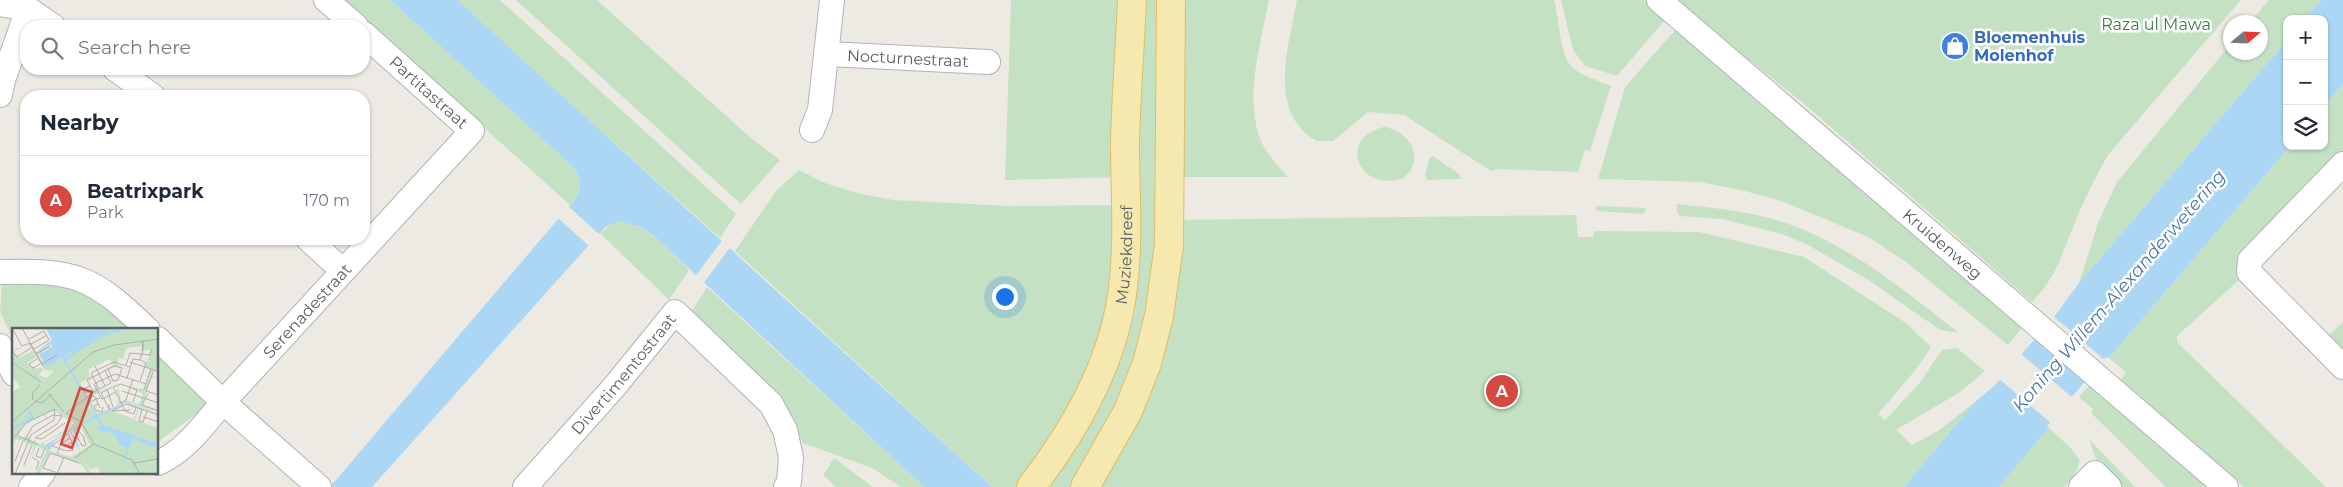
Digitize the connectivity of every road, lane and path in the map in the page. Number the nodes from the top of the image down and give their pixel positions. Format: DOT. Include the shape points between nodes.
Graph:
graph roads {
  1 [pos="326,0"];
  2 [pos="832,0"];
  3 [pos="1132,0"];
  4 [pos="1171,0"];
  5 [pos="1659,0"];
  6 [pos="0,4"];
  7 [pos="28,9"];
  8 [pos="24,20"];
  9 [pos="44,20"];
  10 [pos="349,20"];
  11 [pos="20,32"];
  12 [pos="370,39"];
  13 [pos="828,54"];
  14 [pos="988,62"];
  15 [pos="123,75"];
  16 [pos="145,90"];
  17 [pos="0,95"];
  18 [pos="812,130"];
  19 [pos="472,131"];
  20 [pos="2343,164"];
  21 [pos="370,241"];
  22 [pos="314,245"];
  23 [pos="366,245"];
  24 [pos="342,271"];
  25 [pos="0,272"];
  26 [pos="146,328"];
  27 [pos="159,340"];
  28 [pos="0,346"];
  29 [pos="2343,367"];
  30 [pos="12,370"];
  31 [pos="223,402"];
  32 [pos="159,463"];
  33 [pos="42,474"];
  34 [pos="318,486"];
  35 [pos="31,487"];
  36 [pos="525,487"];
  37 [pos="786,487"];
  38 [pos="1031,487"];
  39 [pos="1084,487"];
  40 [pos="2081,487"];
  41 [pos="2109,487"];
  42 [pos="2226,487"];
  1 -- 10 [label="street"];
  2 -- 13 [label="street, Nocturnestraat"];
  3 -- 38 [label="main road, Muziekdreef" via="1125,140 1123,288 1101,370 1055,456"];
  4 -- 39 [label="main road" via="1169,245 1159,316 1147,363 1128,411"];
  5 -- 42 [label="street, Kruidenweg"];
  6 -- 7 [label="street"];
  7 -- 8 [label="street"];
  7 -- 9 [label="street"];
  11 -- 17 [label="street"];
  12 -- 19 [label="street, Partitastraat"];
  13 -- 14 [label="street, Nocturnestraat"];
  13 -- 18 [label="street, Nocturnestraat" via="820,110"];
  15 -- 16 [label="street"];
  19 -- 21 [label="street, Serenadestraat"];
  20 -- 29 [label="street" via="2250,260 2249,272"];
  22 -- 24 [label="street"];
  23 -- 24 [label="street, Serenadestraat"];
  24 -- 31 [label="street, Serenadestraat"];
  25 -- 26 [label="street" via="62,273 90,282 115,298"];
  27 -- 31 [label="street"];
  28 -- 30 [label="street"];
  31 -- 32 [label="street, Serenadestraat" via="200,431 170,458"];
  31 -- 34 [label="street"];
  33 -- 35 [label="street"];
  36 -- 37 [label="street, Divertimentostraat" via="676,312 771,404 785,430 791,457"];
  40 -- 41 [label="street" via="2095,473"];
}
